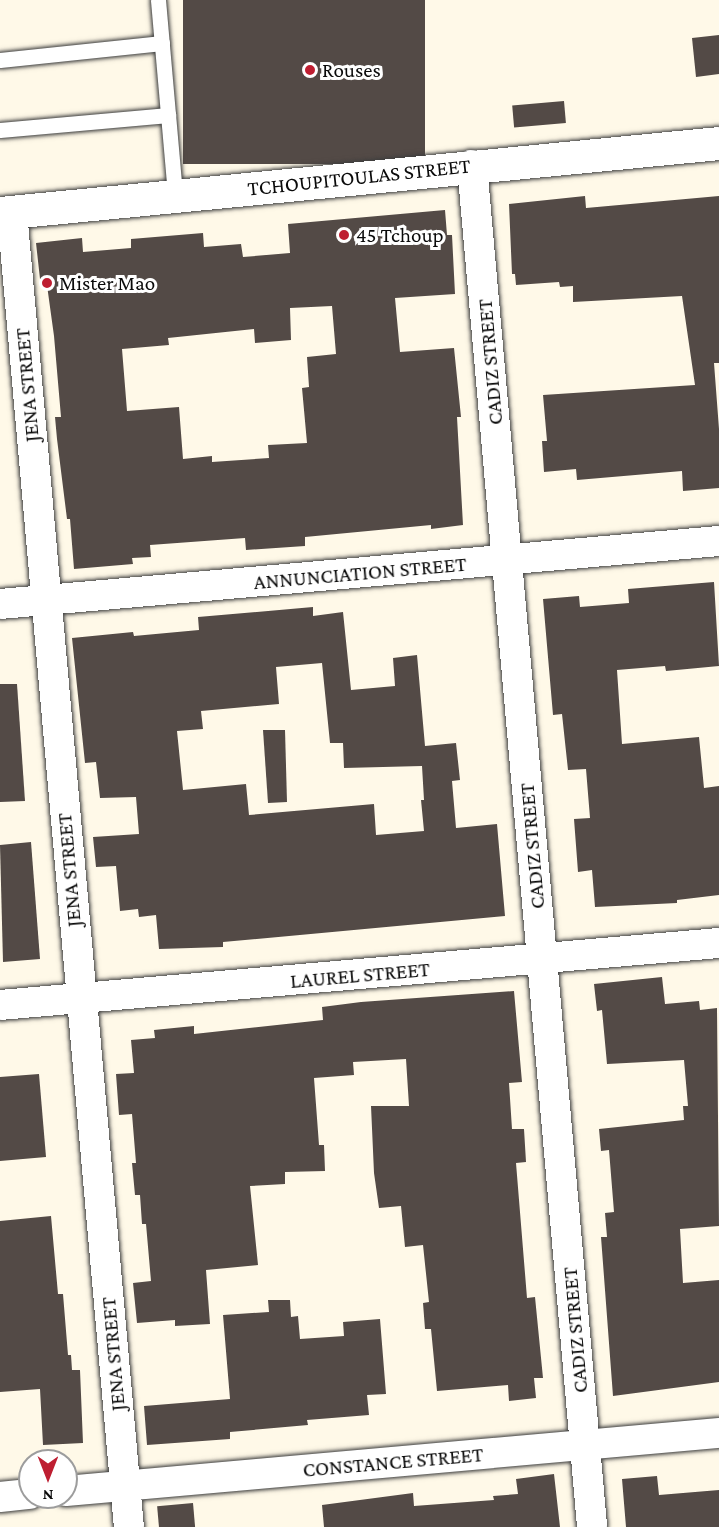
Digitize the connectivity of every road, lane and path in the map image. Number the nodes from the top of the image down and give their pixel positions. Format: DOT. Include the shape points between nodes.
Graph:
graph roads {
  1 [pos="158,0"];
  2 [pos="162,43"];
  3 [pos="0,60"];
  4 [pos="168,115"];
  5 [pos="0,130"];
  6 [pos="719,142"];
  7 [pos="472,165"];
  8 [pos="175,195"];
  9 [pos="6,212"];
  10 [pos="719,541"];
  11 [pos="507,561"];
  12 [pos="46,600"];
  13 [pos="0,604"];
  14 [pos="719,943"];
  15 [pos="542,960"];
  16 [pos="80,998"];
  17 [pos="0,1005"];
  18 [pos="719,1433"];
  19 [pos="585,1445"];
  20 [pos="125,1486"];
  21 [pos="78,1490"];
  22 [pos="18,1495"];
  23 [pos="0,1497"];
  24 [pos="129,1527"];
  25 [pos="592,1527"];
  1 -- 2 [label="lane"];
  2 -- 3 [label="lane"];
  2 -- 4 [label="lane"];
  4 -- 5 [label="lane"];
  4 -- 8 [label="lane"];
  6 -- 7 [label="street, TCHOUPITOULAS STREET"];
  7 -- 8 [label="street, TCHOUPITOULAS STREET"];
  7 -- 11 [label="street, CADIZ STREET"];
  8 -- 9 [label="street, TCHOUPITOULAS STREET"];
  9 -- 12 [label="street, JENA STREET"];
  10 -- 11 [label="street, ANNUNCIATION STREET"];
  11 -- 12 [label="street, ANNUNCIATION STREET"];
  11 -- 15 [label="street, CADIZ STREET"];
  12 -- 13 [label="street, ANNUNCIATION STREET"];
  12 -- 16 [label="street, JENA STREET"];
  14 -- 15 [label="street, LAUREL STREET"];
  15 -- 16 [label="street, LAUREL STREET"];
  15 -- 19 [label="street, CADIZ STREET"];
  16 -- 17 [label="street, LAUREL STREET"];
  16 -- 20 [label="street, JENA STREET"];
  18 -- 19 [label="street, CONSTANCE STREET"];
  19 -- 20 [label="street, CONSTANCE STREET"];
  19 -- 25 [label="street, CADIZ STREET"];
  20 -- 21 [label="street, CONSTANCE STREET"];
  20 -- 24 [label="street, JENA STREET"];
  22 -- 23 [label="street"];
}
